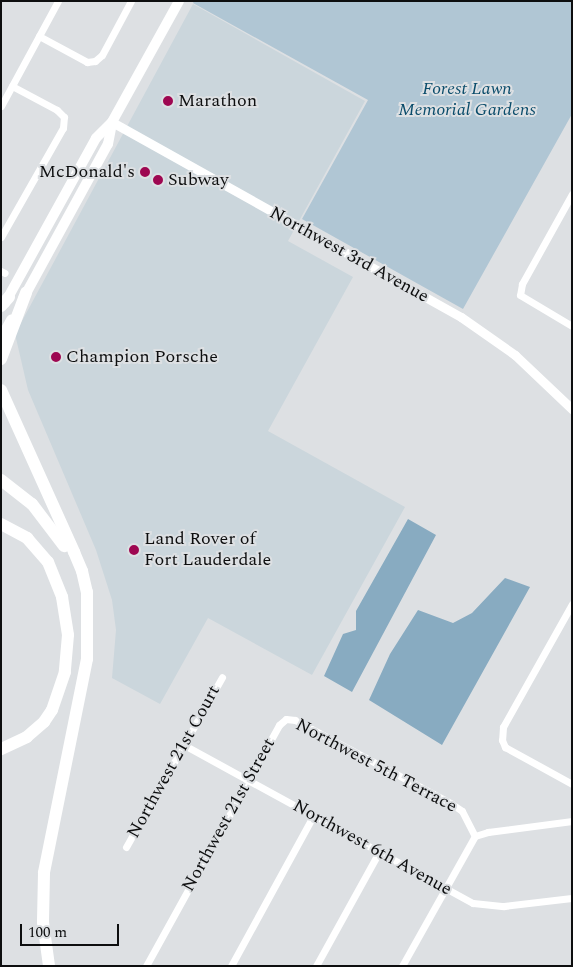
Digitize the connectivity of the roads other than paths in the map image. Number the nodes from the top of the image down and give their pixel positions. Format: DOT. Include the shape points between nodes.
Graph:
graph roads {
  1 [pos="58,1"];
  2 [pos="131,1"];
  3 [pos="179,1"];
  4 [pos="39,36"];
  5 [pos="12,86"];
  6 [pos="1,106"];
  7 [pos="112,122"];
  8 [pos="572,194"];
  9 [pos="1,237"];
  10 [pos="26,293"];
  11 [pos="5,301"];
  12 [pos="1,310"];
  13 [pos="572,326"];
  14 [pos="1,338"];
  15 [pos="1,359"];
  16 [pos="1,390"];
  17 [pos="572,409"];
  18 [pos="1,480"];
  19 [pos="1,524"];
  20 [pos="572,604"];
  21 [pos="88,622"];
  22 [pos="222,677"];
  23 [pos="286,719"];
  24 [pos="184,745"];
  25 [pos="1,749"];
  26 [pos="248,781"];
  27 [pos="572,784"];
  28 [pos="313,816"];
  29 [pos="572,822"];
  30 [pos="475,836"];
  31 [pos="126,847"];
  32 [pos="379,852"];
  33 [pos="444,888"];
  34 [pos="572,898"];
  35 [pos="49,966"];
  36 [pos="146,966"];
  37 [pos="231,966"];
  38 [pos="316,966"];
  39 [pos="402,966"];
  1 -- 4 [label="street"];
  2 -- 4 [label="street" via="102,55 95,61 87,62"];
  3 -- 7 [label="main road"];
  4 -- 5 [label="street"];
  5 -- 6 [label="street"];
  5 -- 9 [label="street" via="64,116 63,128"];
  7 -- 10 [label="main road" via="108,144"];
  7 -- 11 [label="main road" via="96,138"];
  7 -- 17 [label="street, Northwest 3rd Avenue" via="461,318 515,355"];
  8 -- 13 [label="street" via="522,284 520,295"];
  10 -- 14 [label="main road"];
  10 -- 15 [label="highway"];
  11 -- 12 [label="main road"];
  16 -- 21 [label="highway" via="82,571 87,592"];
  18 -- 21 [label="highway" via="32,504 62,542 78,575"];
  19 -- 25 [label="highway" via="33,543 48,562 62,596 68,635 63,682 52,710 27,737"];
  20 -- 27 [label="street" via="503,728 502,740 505,747"];
  21 -- 35 [label="highway" via="85,671 44,873 42,916"];
  22 -- 24 [label="street, Northwest 21st Court"];
  23 -- 26 [label="street, Northwest 21st Street" via="279,725"];
  23 -- 30 [label="street, Northwest 5th Terrace" via="295,720 452,804 462,811"];
  24 -- 26 [label="street, Northwest 6th Avenue"];
  24 -- 31 [label="street, Northwest 21st Court"];
  26 -- 28 [label="street, Northwest 6th Avenue"];
  26 -- 36 [label="street, Northwest 21st Street"];
  28 -- 32 [label="street, Northwest 6th Avenue"];
  28 -- 37 [label="street"];
  29 -- 30 [label="street"];
  30 -- 33 [label="street"];
  32 -- 33 [label="street, Northwest 6th Avenue"];
  32 -- 38 [label="street"];
  33 -- 34 [label="street, Northwest 6th Avenue" via="473,903 504,906"];
  33 -- 39 [label="street"];
}
